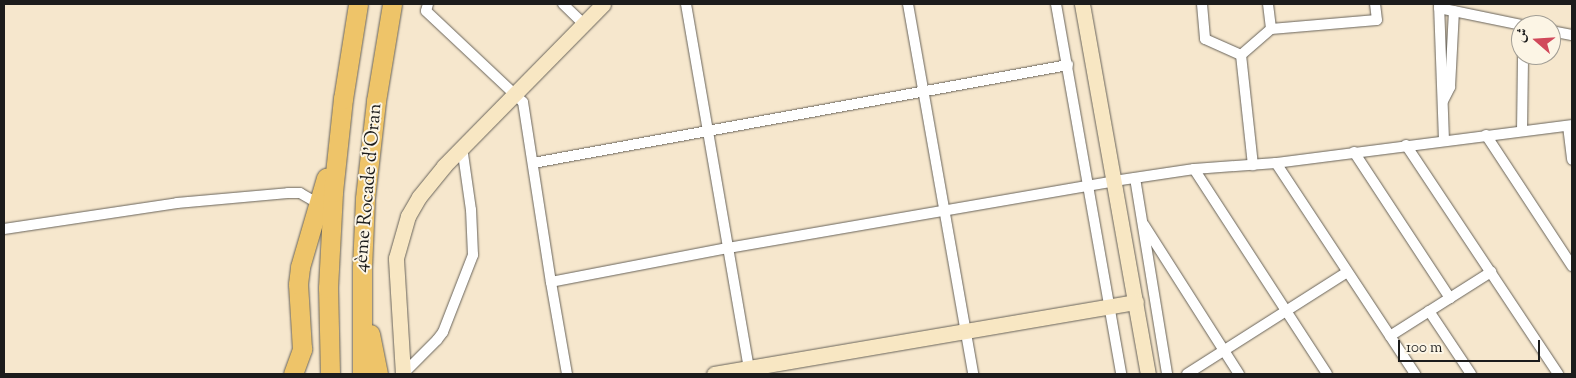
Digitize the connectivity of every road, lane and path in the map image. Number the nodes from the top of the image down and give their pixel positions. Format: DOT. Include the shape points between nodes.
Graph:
graph roads {
  1 [pos="358,4"];
  2 [pos="392,4"];
  3 [pos="428,4"];
  4 [pos="563,4"];
  5 [pos="603,4"];
  6 [pos="686,4"];
  7 [pos="908,4"];
  8 [pos="1056,4"];
  9 [pos="1082,4"];
  10 [pos="1202,4"];
  11 [pos="1268,4"];
  12 [pos="1375,4"];
  13 [pos="1439,6"];
  14 [pos="1454,11"];
  15 [pos="1511,23"];
  16 [pos="584,24"];
  17 [pos="1271,30"];
  18 [pos="1241,55"];
  19 [pos="1068,65"];
  20 [pos="1523,65"];
  21 [pos="923,92"];
  22 [pos="517,94"];
  23 [pos="1442,102"];
  24 [pos="1570,126"];
  25 [pos="708,131"];
  26 [pos="1522,131"];
  27 [pos="339,133"];
  28 [pos="1486,135"];
  29 [pos="1444,140"];
  30 [pos="1406,145"];
  31 [pos="462,147"];
  32 [pos="1354,152"];
  33 [pos="1572,160"];
  34 [pos="532,163"];
  35 [pos="1276,163"];
  36 [pos="1253,164"];
  37 [pos="1194,169"];
  38 [pos="1135,178"];
  39 [pos="1114,181"];
  40 [pos="1088,186"];
  41 [pos="319,204"];
  42 [pos="946,211"];
  43 [pos="1142,222"];
  44 [pos="4,229"];
  45 [pos="728,248"];
  46 [pos="1572,266"];
  47 [pos="1347,272"];
  48 [pos="1491,272"];
  49 [pos="551,282"];
  50 [pos="361,284"];
  51 [pos="1450,298"];
  52 [pos="1136,302"];
  53 [pos="1109,305"];
  54 [pos="1285,310"];
  55 [pos="1429,311"];
  56 [pos="965,330"];
  57 [pos="1390,336"];
  58 [pos="329,346"];
  59 [pos="1224,350"];
  60 [pos="750,368"];
  61 [pos="293,374"];
  62 [pos="309,374"];
  63 [pos="330,374"];
  64 [pos="362,374"];
  65 [pos="378,374"];
  66 [pos="403,374"];
  67 [pos="568,374"];
  68 [pos="714,374"];
  69 [pos="973,374"];
  70 [pos="1121,374"];
  71 [pos="1148,374"];
  72 [pos="1167,374"];
  73 [pos="1187,374"];
  74 [pos="1239,374"];
  75 [pos="1327,374"];
  76 [pos="1415,374"];
  77 [pos="1471,374"];
  78 [pos="1558,374"];
  1 -- 27 [label="highway, 4ème Rocade d'Oran"];
  2 -- 50 [label="highway, 4ème Rocade d'Oran" via="370,148"];
  3 -- 22 [label="street" via="426,11"];
  4 -- 16 [label="street"];
  5 -- 16 [label="street"];
  6 -- 25 [label="street"];
  7 -- 21 [label="street"];
  8 -- 19 [label="street"];
  9 -- 39 [label="street"];
  10 -- 18 [label="street" via="1205,39"];
  11 -- 17 [label="street"];
  12 -- 17 [label="street" via="1377,20"];
  13 -- 14 [label="street"];
  13 -- 23 [label="street"];
  14 -- 15 [label="street"];
  14 -- 23 [label="street" via="1450,87"];
  16 -- 22 [label="street"];
  17 -- 18 [label="street"];
  18 -- 36 [label="street"];
  19 -- 21 [label="street"];
  19 -- 40 [label="street"];
  20 -- 26 [label="street"];
  21 -- 25 [label="street"];
  21 -- 42 [label="street"];
  22 -- 31 [label="street"];
  22 -- 34 [label="street" via="528,118"];
  23 -- 29 [label="street"];
  24 -- 26 [label="street"];
  24 -- 33 [label="street"];
  25 -- 34 [label="street"];
  25 -- 45 [label="street"];
  26 -- 28 [label="street"];
  27 -- 41 [label="highway"];
  27 -- 58 [label="highway, 4ème Rocade d'Oran" via="330,247"];
  28 -- 29 [label="street"];
  28 -- 46 [label="street"];
  29 -- 30 [label="street"];
  30 -- 32 [label="street"];
  30 -- 48 [label="street"];
  31 -- 66 [label="street" via="419,197 402,233 396,258 396,279"];
  31 -- 66 [label="street" via="471,210 473,255 443,332"];
  32 -- 35 [label="street"];
  32 -- 51 [label="street"];
  34 -- 49 [label="street"];
  35 -- 36 [label="street"];
  35 -- 47 [label="street"];
  36 -- 37 [label="street"];
  37 -- 38 [label="street"];
  37 -- 54 [label="street"];
  38 -- 39 [label="street"];
  38 -- 43 [label="street"];
  39 -- 40 [label="street"];
  39 -- 52 [label="street"];
  40 -- 42 [label="street"];
  40 -- 53 [label="street"];
  41 -- 44 [label="street" via="300,193 288,193 177,203"];
  41 -- 61 [label="highway" via="300,267 302,349"];
  42 -- 45 [label="street"];
  42 -- 56 [label="street"];
  43 -- 59 [label="street"];
  43 -- 72 [label="street"];
  45 -- 49 [label="street"];
  45 -- 60 [label="street"];
  47 -- 54 [label="street"];
  47 -- 57 [label="street"];
  48 -- 51 [label="street"];
  48 -- 78 [label="street"];
  49 -- 67 [label="street"];
  50 -- 64 [label="highway, 4ème Rocade d'Oran"];
  50 -- 65 [label="highway"];
  51 -- 55 [label="street"];
  52 -- 53 [label="street"];
  52 -- 71 [label="street"];
  53 -- 56 [label="street"];
  53 -- 70 [label="street"];
  54 -- 59 [label="street"];
  54 -- 75 [label="street"];
  55 -- 57 [label="street"];
  55 -- 77 [label="street"];
  56 -- 60 [label="street"];
  56 -- 69 [label="street"];
  57 -- 76 [label="street"];
  58 -- 62 [label="highway" via="320,299 318,294 310,292 304,297 303,305"];
  58 -- 63 [label="highway, 4ème Rocade d'Oran"];
  59 -- 73 [label="street"];
  59 -- 74 [label="street"];
  60 -- 68 [label="street"];
}
